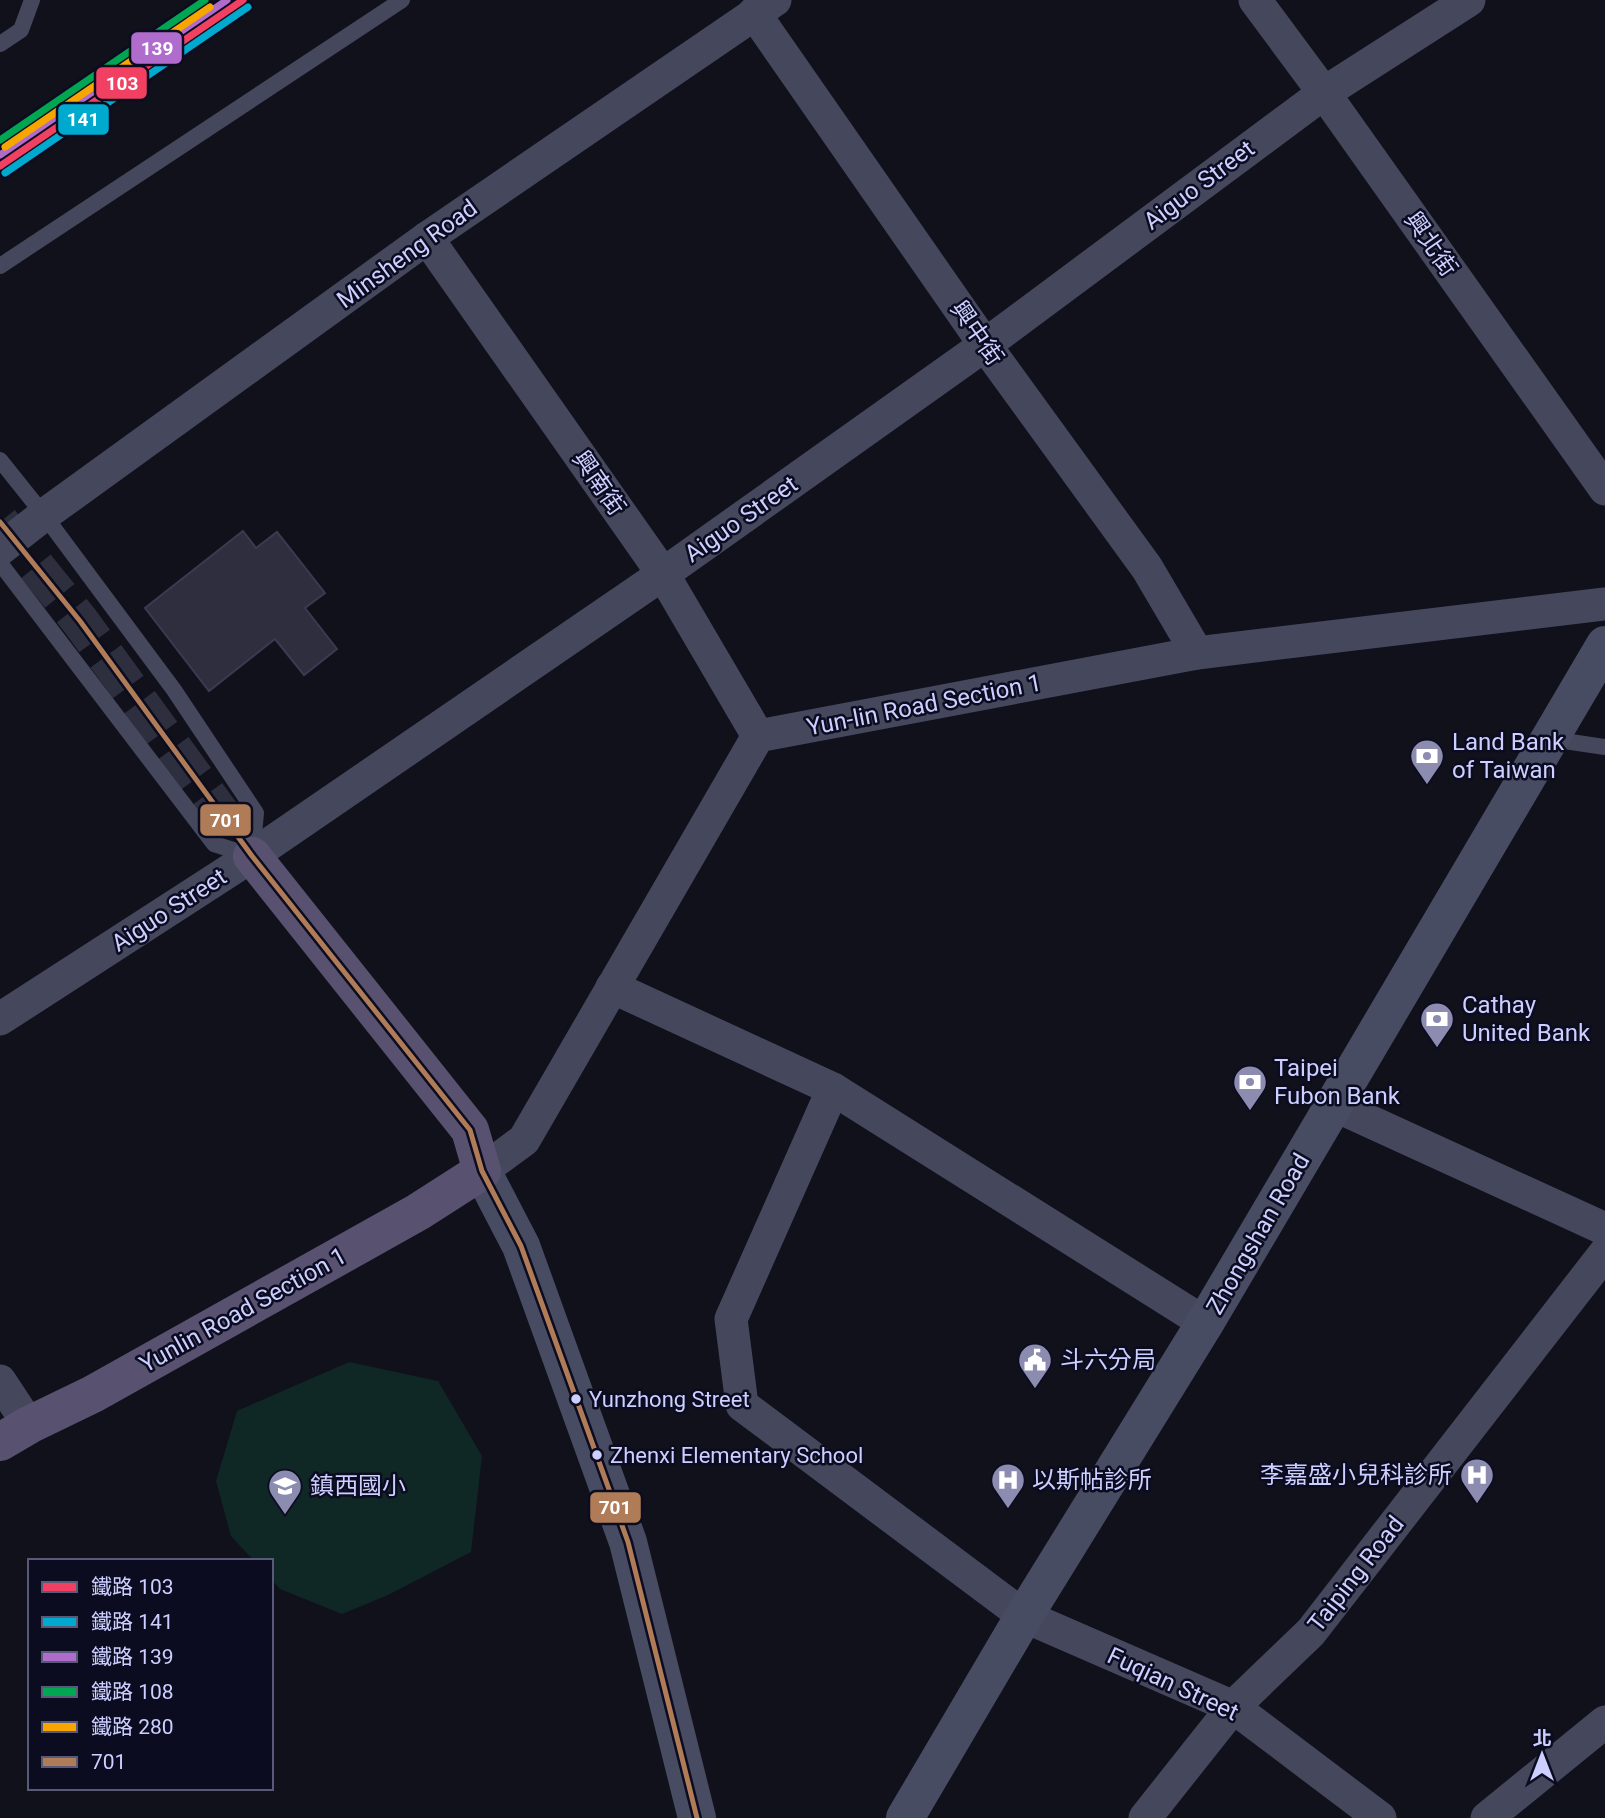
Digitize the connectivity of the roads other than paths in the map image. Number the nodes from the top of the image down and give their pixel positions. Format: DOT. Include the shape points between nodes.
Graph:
graph roads {
  1 [pos="32,0"];
  2 [pos="402,0"];
  3 [pos="1255,0"];
  4 [pos="1469,0"];
  5 [pos="769,3"];
  6 [pos="0,44"];
  7 [pos="1324,93"];
  8 [pos="427,238"];
  9 [pos="0,266"];
  10 [pos="985,345"];
  11 [pos="0,460"];
  12 [pos="1605,489"];
  13 [pos="44,515"];
  14 [pos="0,549"];
  15 [pos="0,563"];
  16 [pos="663,574"];
  17 [pos="1605,604"];
  18 [pos="1605,645"];
  19 [pos="1197,653"];
  20 [pos="758,736"];
  21 [pos="1551,739"];
  22 [pos="1605,747"];
  23 [pos="252,856"];
  24 [pos="612,987"];
  25 [pos="0,1019"];
  26 [pos="833,1089"];
  27 [pos="1334,1105"];
  28 [pos="482,1171"];
  29 [pos="1605,1229"];
  30 [pos="1605,1253"];
  31 [pos="1205,1323"];
  32 [pos="0,1381"];
  33 [pos="15,1433"];
  34 [pos="1024,1616"];
  35 [pos="1233,1707"];
  36 [pos="1605,1722"];
  37 [pos="696,1818"];
  38 [pos="905,1818"];
  39 [pos="1145,1818"];
  40 [pos="1380,1818"];
  41 [pos="1487,1818"];
  1 -- 6 [label="lane" via="21,30"];
  2 -- 9 [label="lane"];
  3 -- 7 [label="street, 興北街"];
  4 -- 7 [label="street, Aiguo Street"];
  5 -- 8 [label="street, Minsheng Road"];
  5 -- 10 [label="street, 興中街"];
  7 -- 10 [label="street, Aiguo Street"];
  7 -- 12 [label="street, 興北街"];
  8 -- 13 [label="street, Minsheng Road"];
  8 -- 16 [label="street, 興南街"];
  10 -- 16 [label="street, Aiguo Street"];
  10 -- 19 [label="street, 興中街" via="1147,568"];
  11 -- 13 [label="lane"];
  13 -- 14 [label="street, Minsheng Road, bridge"];
  13 -- 23 [label="lane" via="174,690 256,813"];
  15 -- 23 [label="lane" via="214,844"];
  16 -- 20 [label="street, 興南街"];
  16 -- 23 [label="street, Aiguo Street"];
  17 -- 19 [label="street, Yun-lin Road Section 1"];
  18 -- 21 [label="street, Zhongshan Road"];
  19 -- 20 [label="street, Yun-lin Road Section 1"];
  20 -- 24 [label="street"];
  21 -- 22 [label="lane"];
  21 -- 27 [label="street, Zhongshan Road"];
  23 -- 25 [label="street, Aiguo Street"];
  23 -- 28 [label="main road" via="470,1130"];
  24 -- 26 [label="street"];
  24 -- 28 [label="street" via="524,1140"];
  26 -- 31 [label="street"];
  26 -- 34 [label="street, Fuqian Street" via="731,1319 742,1405"];
  27 -- 29 [label="street"];
  27 -- 31 [label="street, Zhongshan Road"];
  28 -- 33 [label="main road, Yunlin Road Section 1" via="406,1219"];
  28 -- 37 [label="street" via="521,1246 628,1542"];
  30 -- 35 [label="street, Taiping Road" via="1311,1632"];
  31 -- 34 [label="street, Zhongshan Road"];
  32 -- 33 [label="street"];
  34 -- 35 [label="street, Fuqian Street"];
  34 -- 38 [label="street, Zhongshan Road"];
  35 -- 39 [label="street, Taiping Road"];
  35 -- 40 [label="street, Fuqian Street"];
  36 -- 41 [label="street"];
}
